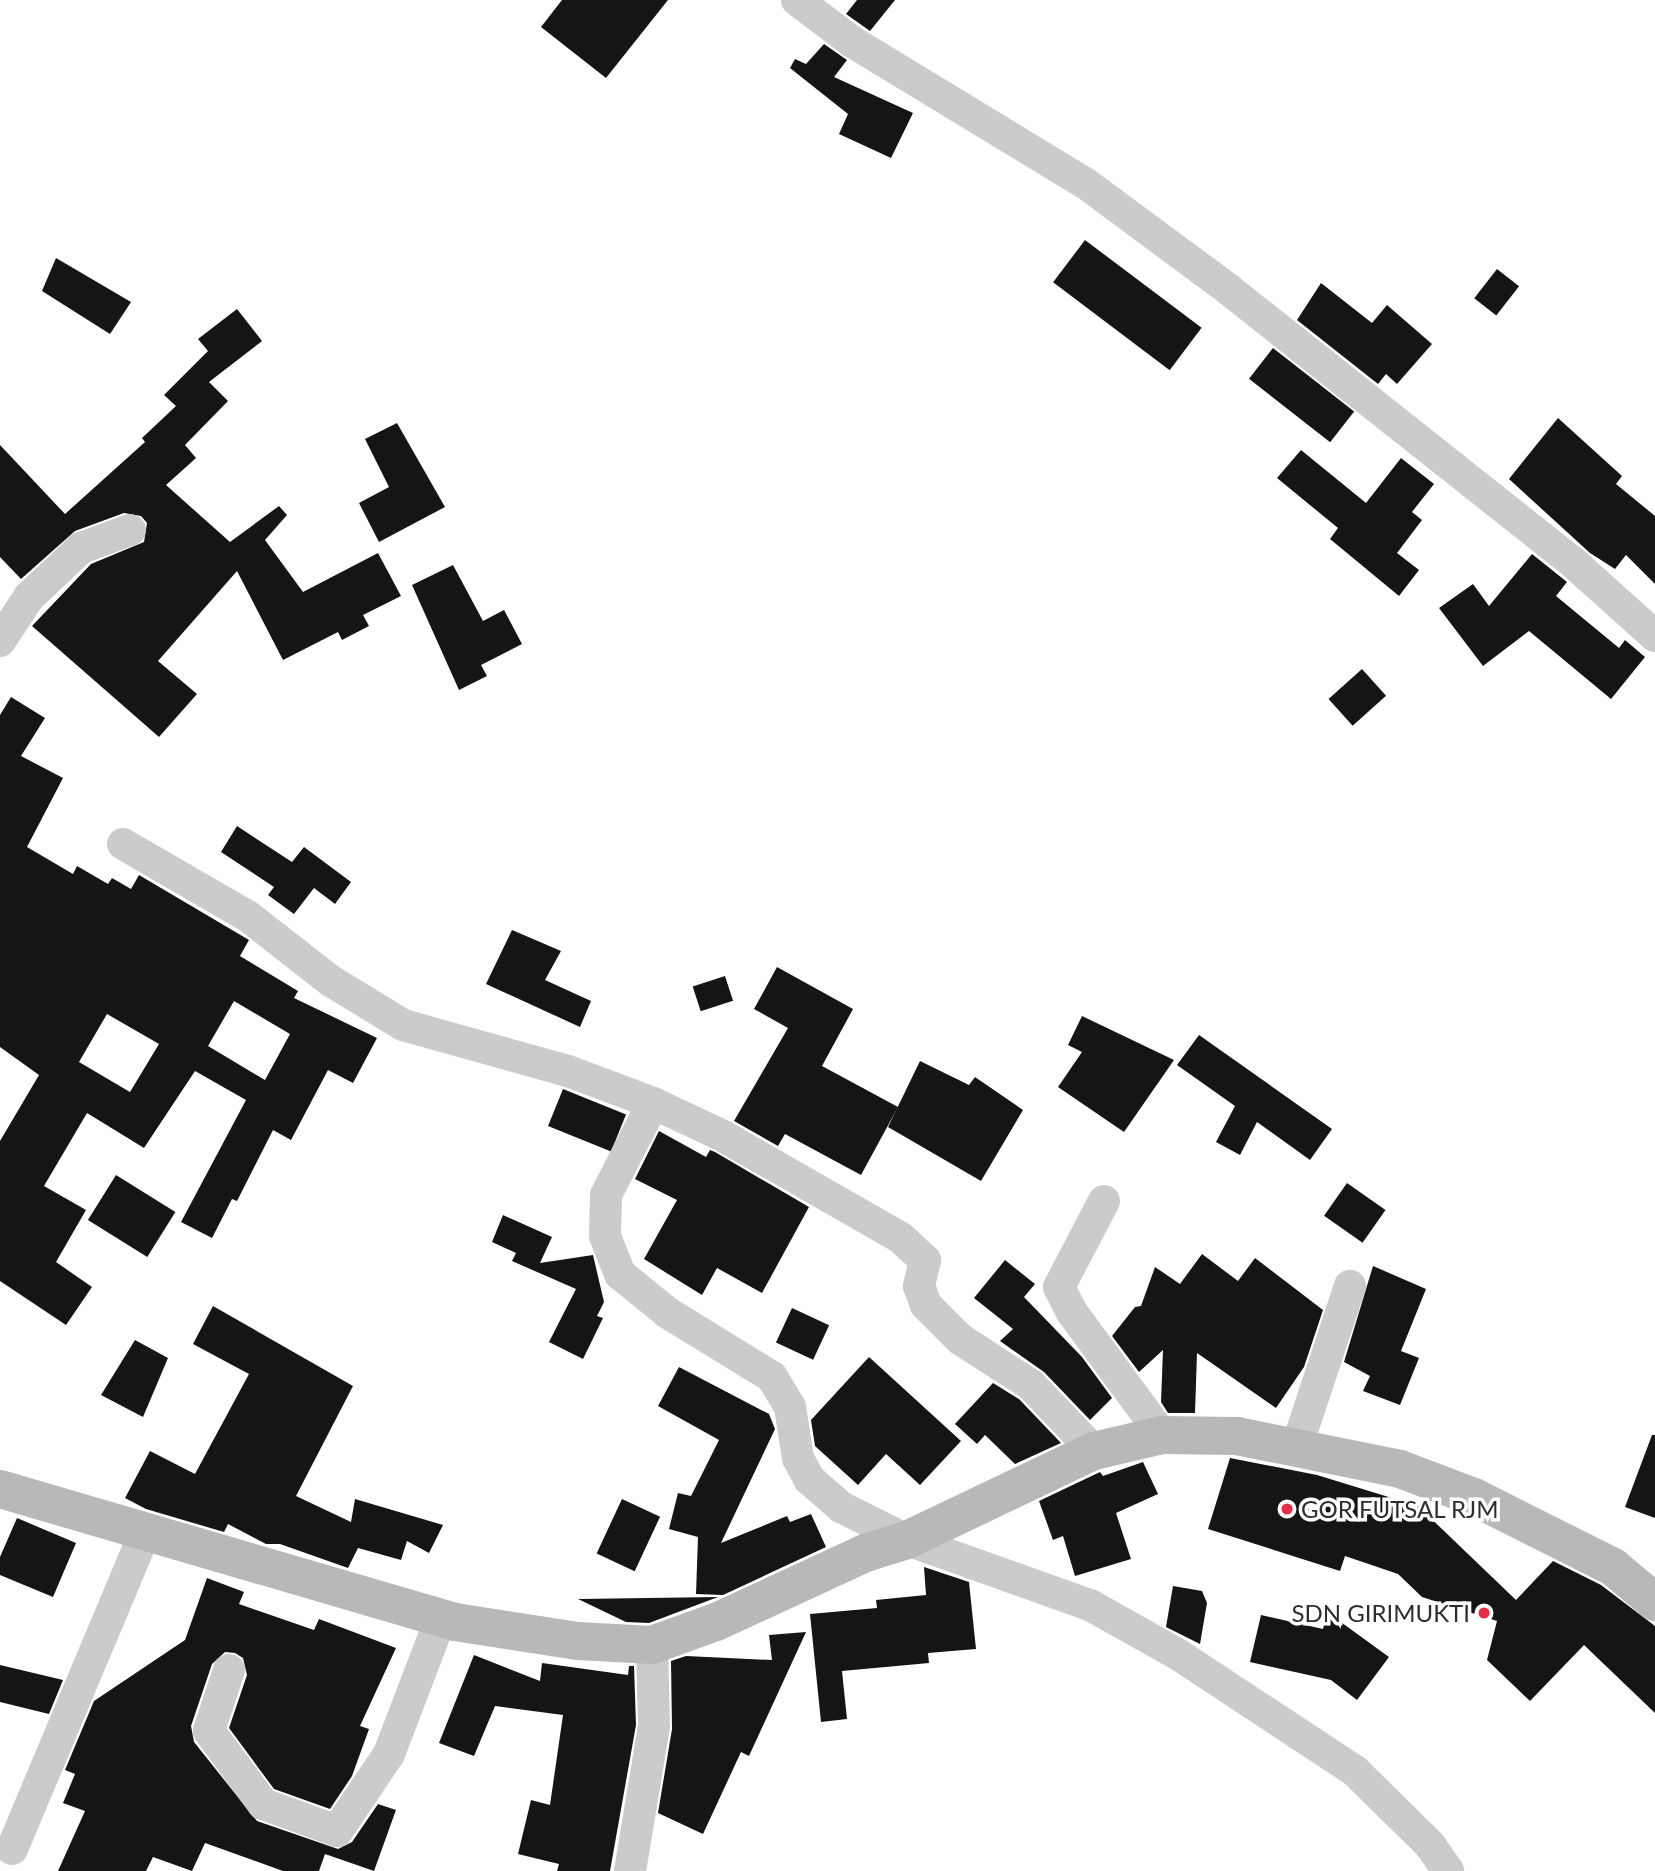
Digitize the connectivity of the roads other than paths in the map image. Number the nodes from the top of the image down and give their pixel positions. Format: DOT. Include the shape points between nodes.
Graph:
graph roads {
  1 [pos="797,0"];
  2 [pos="130,530"];
  3 [pos="1655,636"];
  4 [pos="0,641"];
  5 [pos="123,844"];
  6 [pos="653,1102"];
  7 [pos="1104,1201"];
  8 [pos="1350,1286"];
  9 [pos="1162,1435"];
  10 [pos="1296,1449"];
  11 [pos="1094,1451"];
  12 [pos="0,1489"];
  13 [pos="145,1533"];
  14 [pos="907,1540"];
  15 [pos="1655,1602"];
  16 [pos="441,1618"];
  17 [pos="652,1645"];
  18 [pos="229,1670"];
  19 [pos="12,1849"];
  20 [pos="630,1871"];
  21 [pos="1448,1871"];
  1 -- 3 [label="street" via="851,41 1085,183 1228,289 1577,566"];
  2 -- 4 [label="street" via="81,548 29,597"];
  5 -- 6 [label="street" via="249,917 331,981 403,1025 568,1071"];
  6 -- 11 [label="street" via="723,1136 916,1250 926,1260 919,1286 926,1305 960,1339 1031,1385"];
  6 -- 14 [label="street" via="606,1195 605,1236 620,1274 668,1313 772,1377 790,1407 798,1458 809,1479 841,1507"];
  7 -- 9 [label="street" via="1059,1287 1071,1311"];
  8 -- 10 [label="street"];
  9 -- 10 [label="street" via="1237,1436"];
  9 -- 11 [label="street"];
  10 -- 15 [label="street" via="1400,1469 1474,1497 1613,1567"];
  11 -- 14 [label="street"];
  12 -- 13 [label="street"];
  13 -- 16 [label="street"];
  13 -- 19 [label="street"];
  14 -- 17 [label="street" via="865,1553 716,1622"];
  14 -- 21 [label="street" via="1090,1605 1179,1655 1355,1771 1430,1845"];
  16 -- 17 [label="street" via="578,1641"];
  16 -- 18 [label="street" via="389,1754 337,1831 263,1804 209,1731"];
  17 -- 20 [label="street" via="654,1726"];
}
